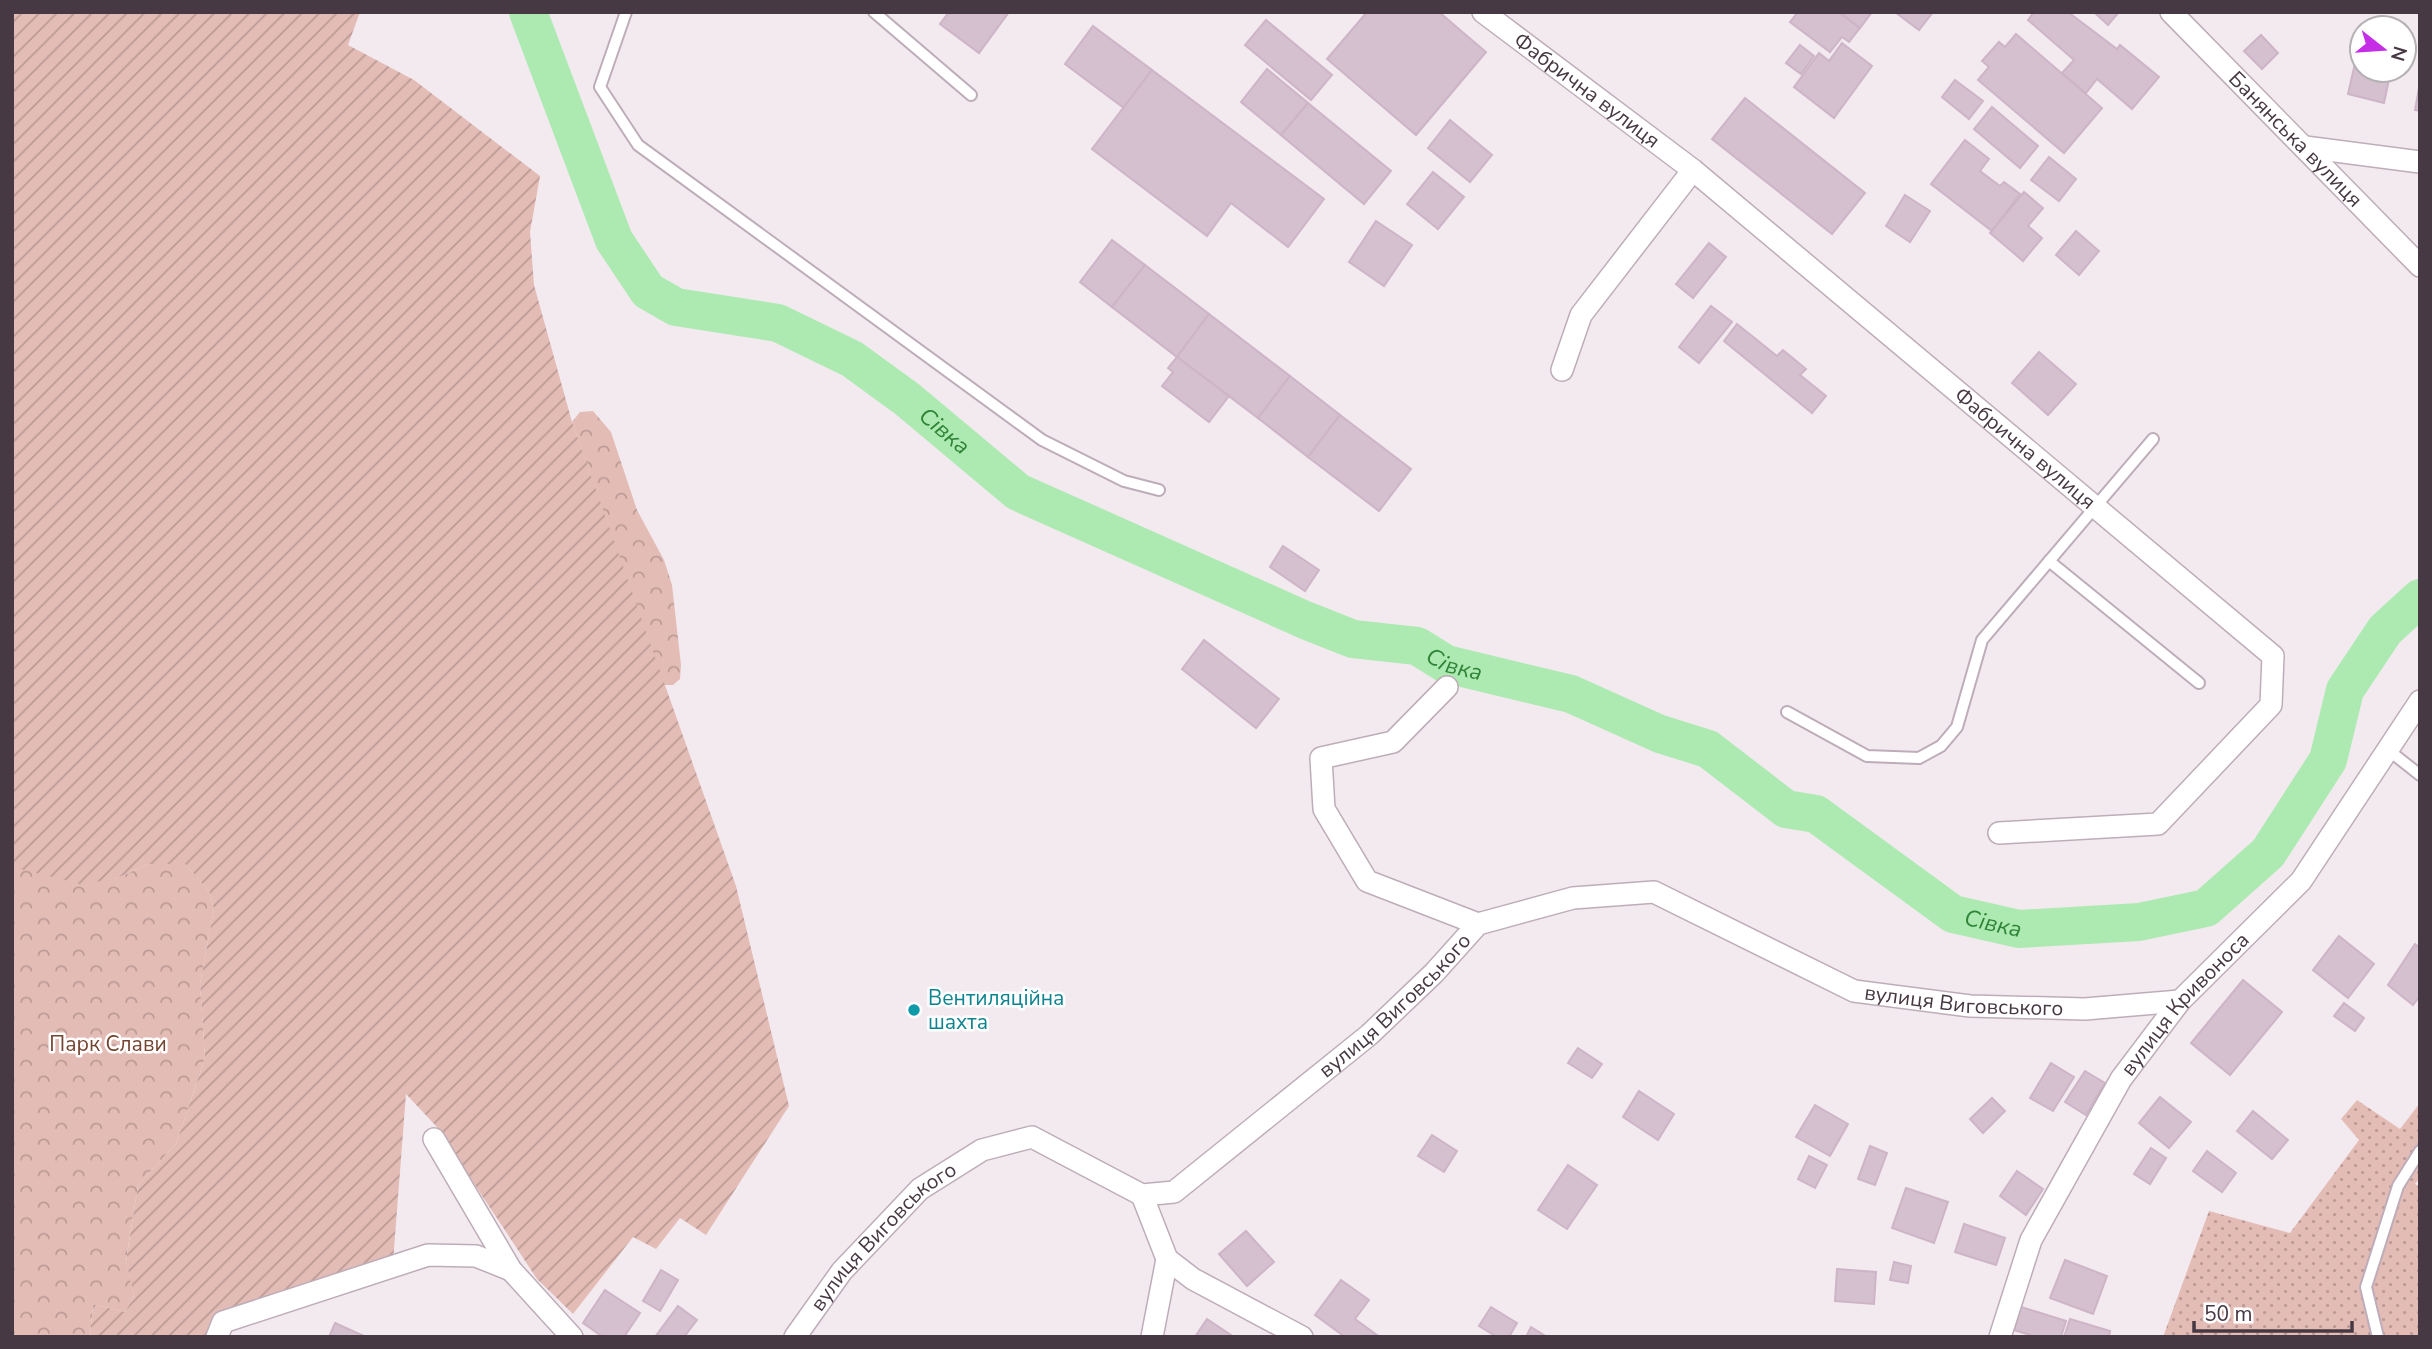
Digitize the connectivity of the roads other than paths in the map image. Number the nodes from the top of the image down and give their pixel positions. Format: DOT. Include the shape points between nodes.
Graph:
graph roads {
  1 [pos="626,12"];
  2 [pos="874,12"];
  3 [pos="1483,12"];
  4 [pos="2171,12"];
  5 [pos="971,95"];
  6 [pos="2305,147"];
  7 [pos="2420,162"];
  8 [pos="1693,170"];
  9 [pos="2420,266"];
  10 [pos="1562,370"];
  11 [pos="2153,439"];
  12 [pos="1159,490"];
  13 [pos="2094,506"];
  14 [pos="2049,561"];
  15 [pos="2199,683"];
  16 [pos="1447,687"];
  17 [pos="2420,701"];
  18 [pos="1787,712"];
  19 [pos="2387,749"];
  20 [pos="2420,775"];
  21 [pos="1999,833"];
  22 [pos="1478,924"];
  23 [pos="2180,1001"];
  24 [pos="434,1139"];
  25 [pos="2420,1151"];
  26 [pos="1142,1195"];
  27 [pos="1167,1259"];
  28 [pos="512,1270"];
  29 [pos="217,1337"];
  30 [pos="572,1337"];
  31 [pos="795,1337"];
  32 [pos="1152,1337"];
  33 [pos="1302,1337"];
  34 [pos="2000,1337"];
  35 [pos="2378,1337"];
  1 -- 12 [label="lane" via="600,87 638,145 1042,440 1124,481"];
  2 -- 5 [label="lane"];
  3 -- 8 [label="street, Фабрична вулиця"];
  4 -- 6 [label="street, Банянська вулиця"];
  6 -- 7 [label="street"];
  6 -- 9 [label="street, Банянська вулиця"];
  8 -- 10 [label="street" via="1581,315"];
  8 -- 13 [label="street, Фабрична вулиця"];
  11 -- 13 [label="lane"];
  13 -- 14 [label="lane"];
  13 -- 21 [label="street, Фабрична вулиця" via="2273,656 2271,705 2158,824"];
  14 -- 15 [label="lane"];
  14 -- 18 [label="lane" via="1982,640 1957,727 1941,746 1919,758 1867,756"];
  16 -- 22 [label="street" via="1393,742 1321,758 1324,809 1367,881"];
  17 -- 19 [label="street, вулиця Кривоноса"];
  19 -- 20 [label="lane"];
  19 -- 23 [label="street, вулиця Кривоноса" via="2301,881"];
  22 -- 23 [label="street, вулиця Виговського" via="1573,898 1654,892 1854,991 1970,1006 2085,1009"];
  22 -- 26 [label="street, вулиця Виговського" via="1369,1035 1274,1112 1174,1192"];
  23 -- 34 [label="street, вулиця Кривоноса" via="2121,1079 2031,1240"];
  24 -- 28 [label="street"];
  25 -- 35 [label="lane" via="2398,1186 2366,1287"];
  26 -- 27 [label="street"];
  26 -- 31 [label="street, вулиця Виговського" via="1032,1137 982,1150 919,1189 842,1271"];
  27 -- 32 [label="street"];
  27 -- 33 [label="street" via="1193,1279"];
  28 -- 29 [label="street" via="477,1256 428,1255 223,1322"];
  28 -- 30 [label="street"];
}
